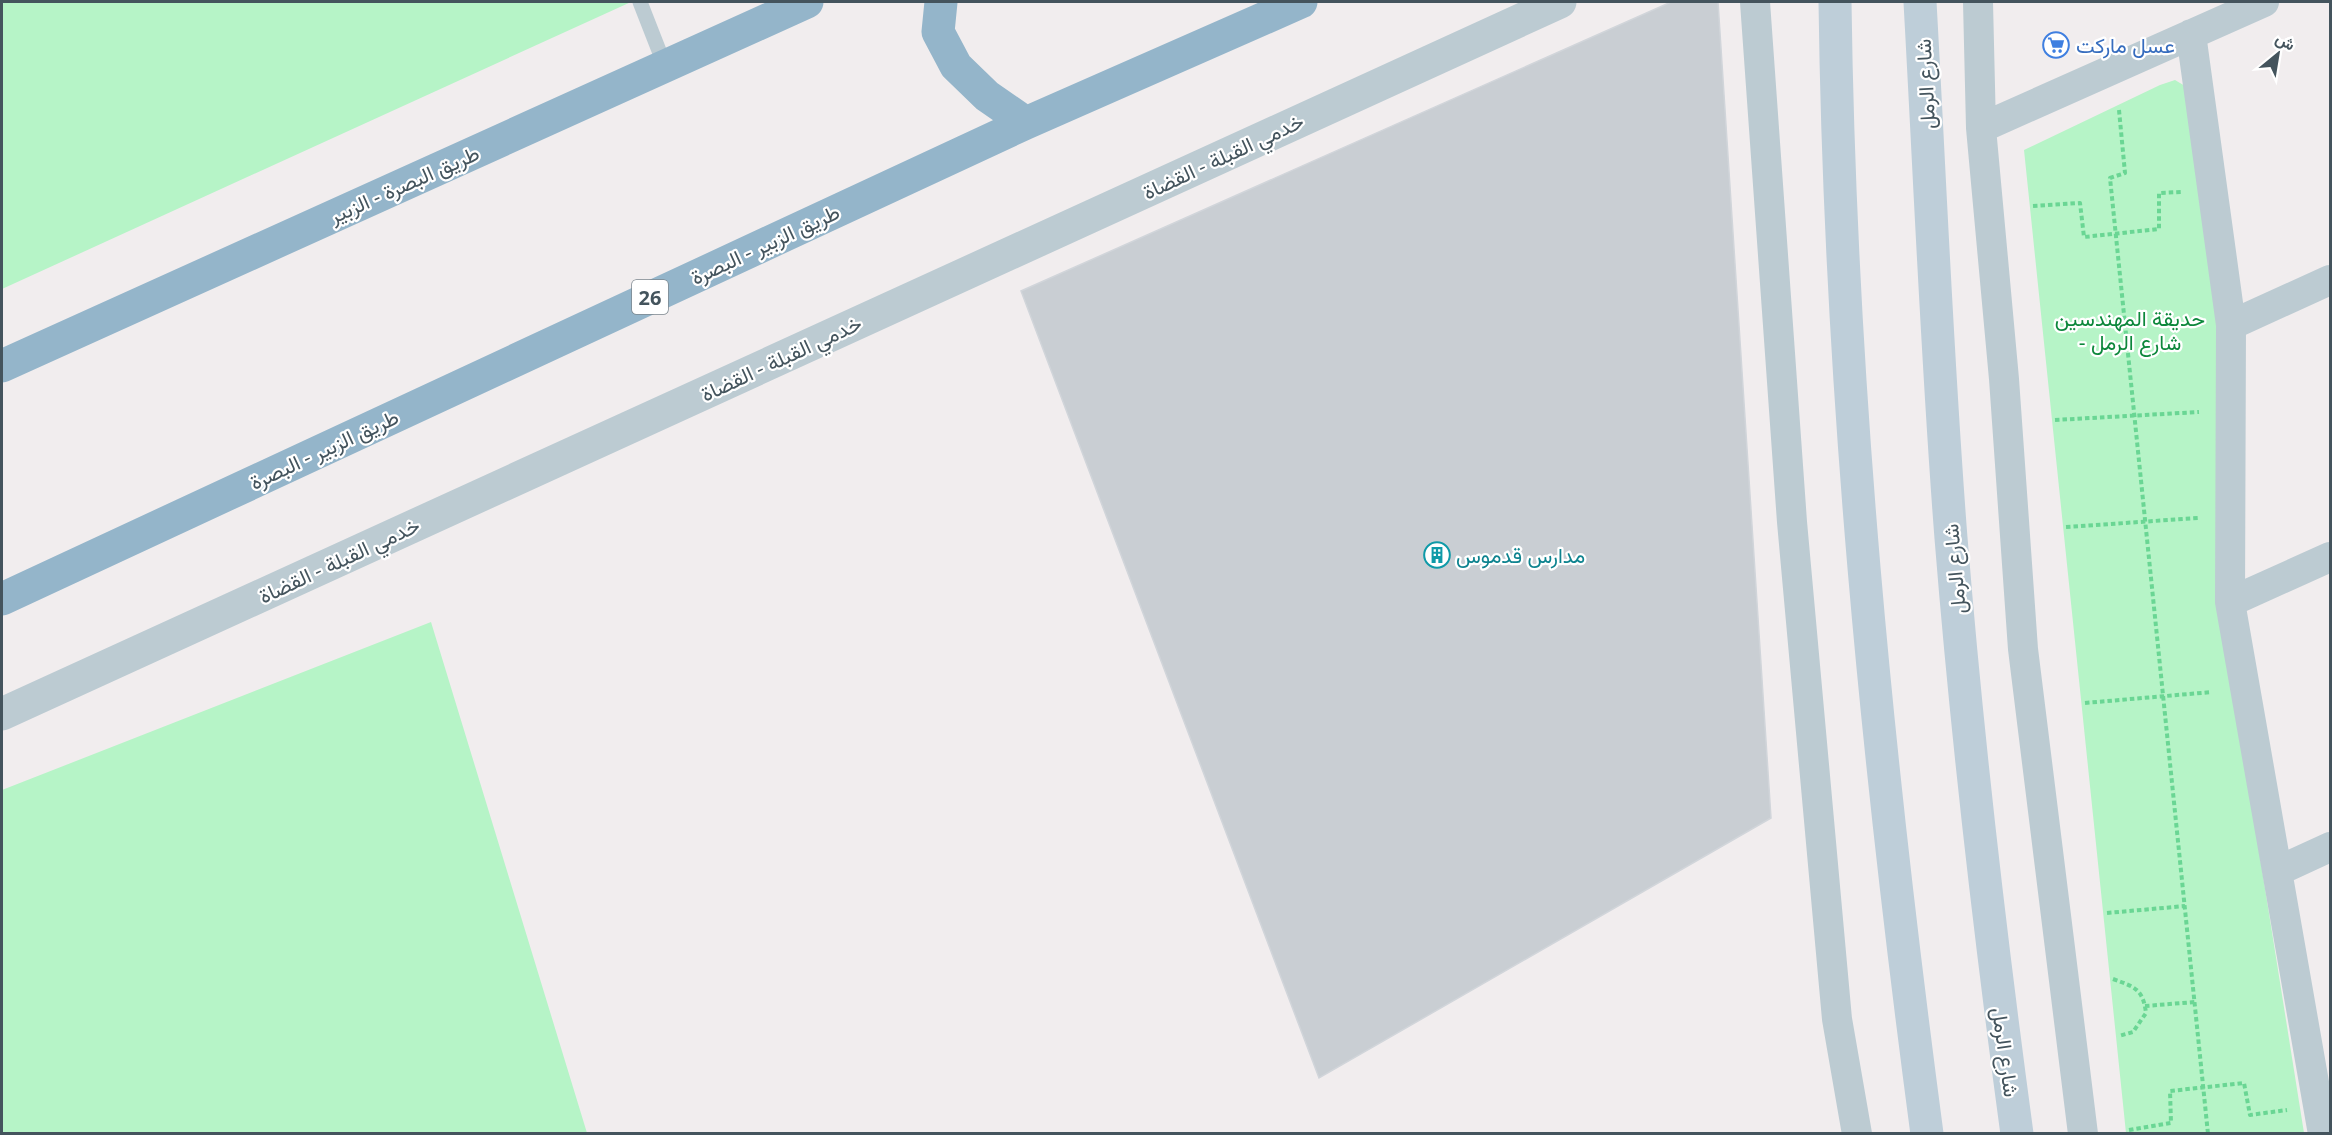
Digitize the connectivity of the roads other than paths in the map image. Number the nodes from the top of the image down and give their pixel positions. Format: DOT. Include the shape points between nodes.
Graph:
graph roads {
  1 [pos="640,2"];
  2 [pos="807,2"];
  3 [pos="941,2"];
  4 [pos="1302,2"];
  5 [pos="1560,2"];
  6 [pos="1755,2"];
  7 [pos="1835,2"];
  8 [pos="1920,2"];
  9 [pos="1978,2"];
  10 [pos="2264,2"];
  11 [pos="2191,34"];
  12 [pos="666,66"];
  13 [pos="1026,123"];
  14 [pos="1981,128"];
  15 [pos="2331,280"];
  16 [pos="2231,325"];
  17 [pos="2,366"];
  18 [pos="2331,557"];
  19 [pos="2,599"];
  20 [pos="2230,602"];
  21 [pos="2,714"];
  22 [pos="2331,847"];
  23 [pos="2278,870"];
  24 [pos="1857,1134"];
  25 [pos="1927,1134"];
  26 [pos="2017,1134"];
  27 [pos="2083,1134"];
  28 [pos="2323,1134"];
  1 -- 12 [label="lane"];
  2 -- 12 [label="highway, طريق البصرة - الزبير"];
  3 -- 13 [label="highway" via="938,32 956,66 987,96"];
  4 -- 13 [label="highway, طريق الزبير - البصرة / 26"];
  5 -- 21 [label="street, خدمي القبلة - القضاة"];
  6 -- 24 [label="street" via="1796,569 1837,1019"];
  7 -- 25 [label="main road" via="1839,159 1861,545 1883,779"];
  8 -- 26 [label="main road, شارع الرمل" via="1951,538 1970,747"];
  9 -- 14 [label="street"];
  10 -- 11 [label="street"];
  11 -- 14 [label="street"];
  11 -- 16 [label="street"];
  12 -- 17 [label="highway, طريق البصرة - الزبير"];
  13 -- 19 [label="highway, طريق الزبير - البصرة / 26"];
  14 -- 27 [label="street" via="2023,649"];
  15 -- 16 [label="street"];
  16 -- 20 [label="street"];
  18 -- 20 [label="street"];
  20 -- 23 [label="street"];
  22 -- 23 [label="street"];
  23 -- 28 [label="street"];
}
